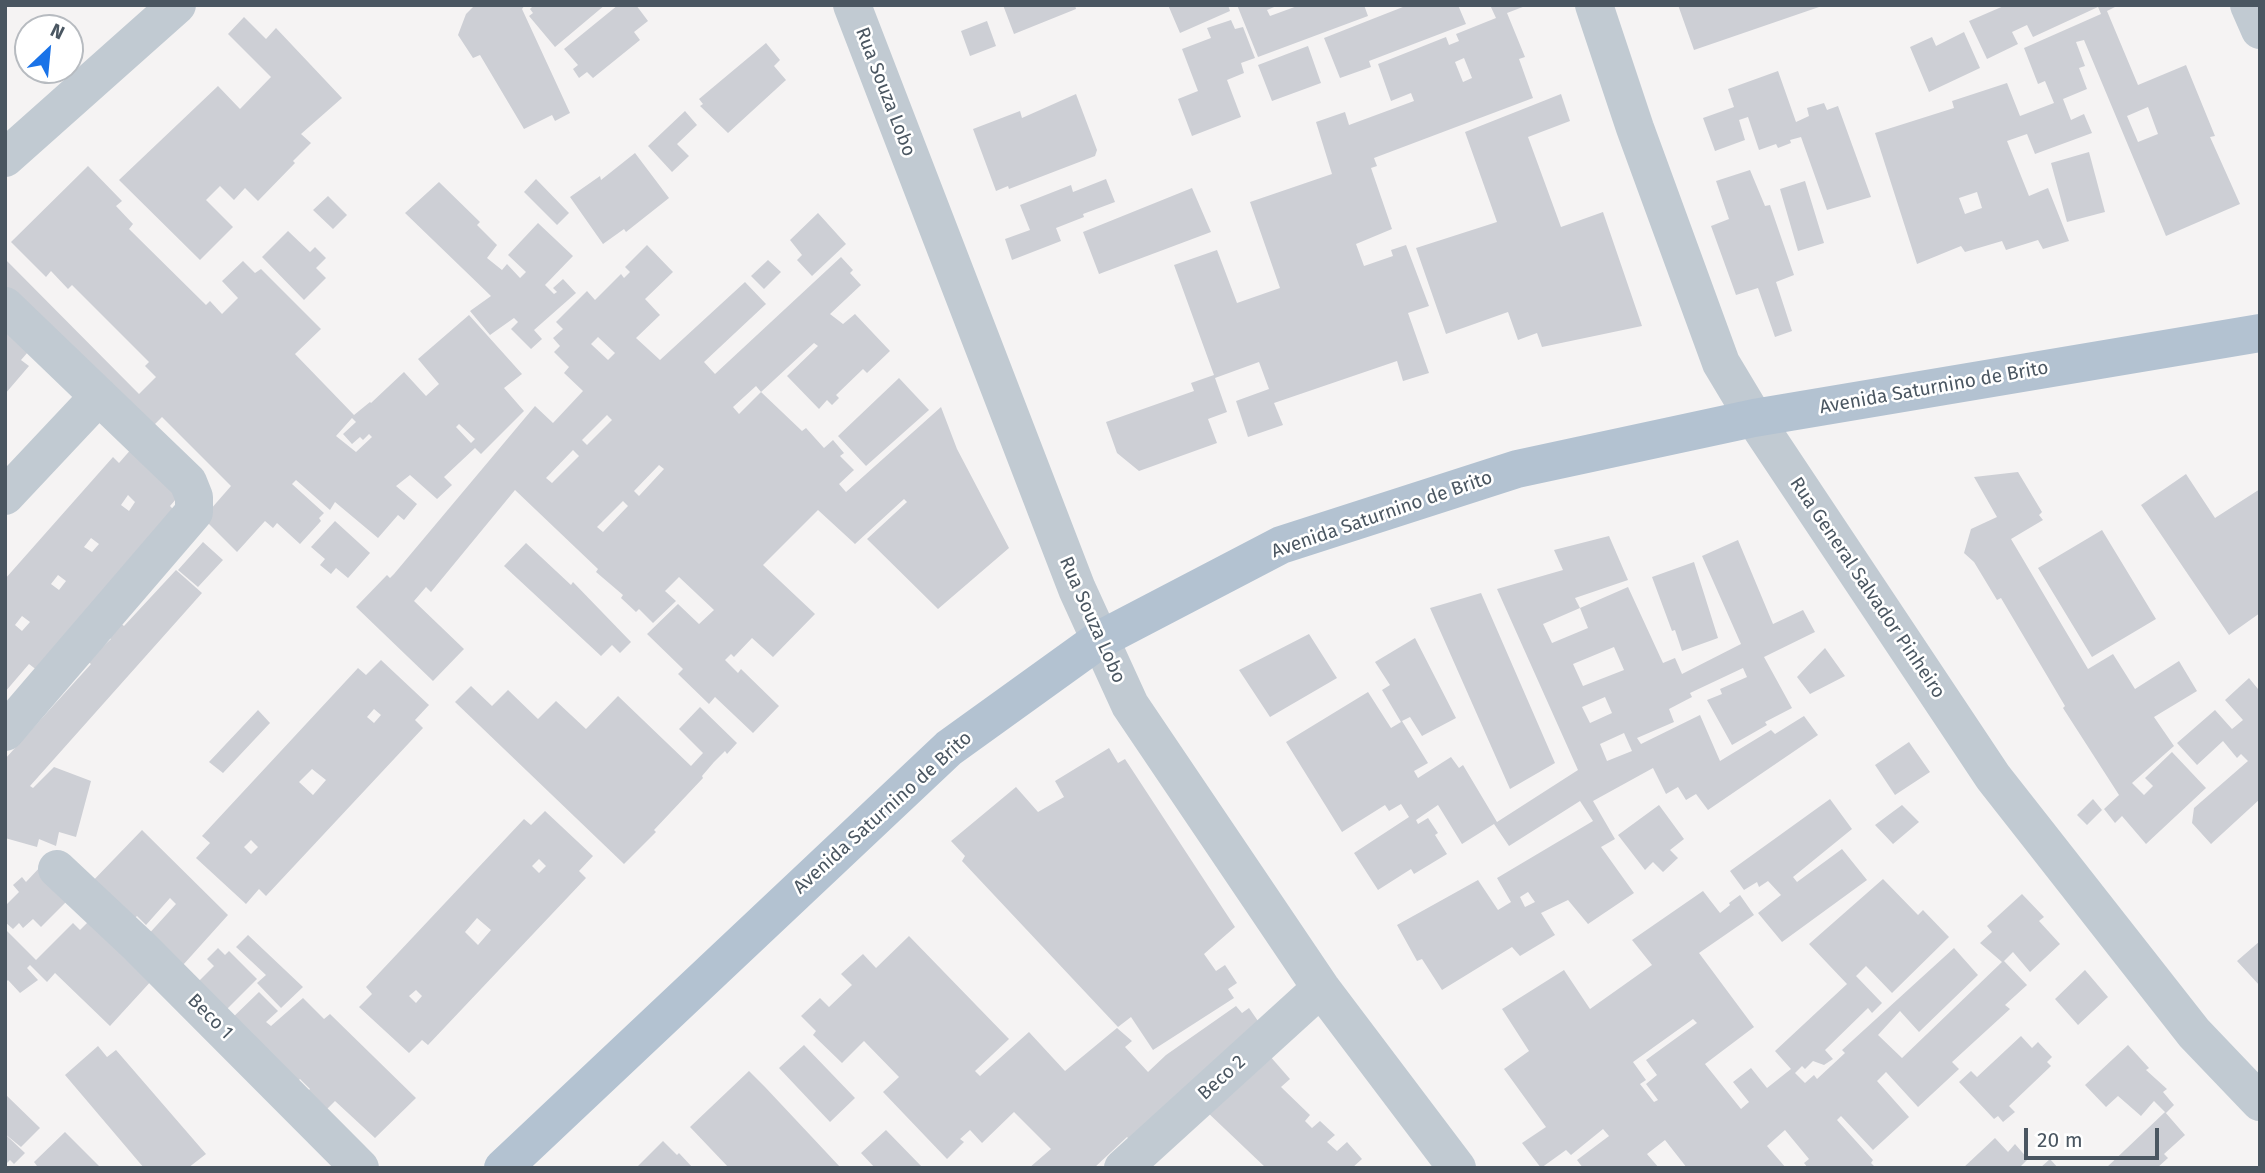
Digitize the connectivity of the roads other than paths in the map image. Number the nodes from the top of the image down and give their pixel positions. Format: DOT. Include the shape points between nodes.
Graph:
graph roads {
  1 [pos="177,5"];
  2 [pos="852,5"];
  3 [pos="1594,5"];
  4 [pos="2249,5"];
  5 [pos="2260,30"];
  6 [pos="5,158"];
  7 [pos="5,306"];
  8 [pos="2260,333"];
  9 [pos="99,396"];
  10 [pos="1754,418"];
  11 [pos="5,496"];
  12 [pos="1099,640"];
  13 [pos="5,732"];
  14 [pos="57,869"];
  15 [pos="1321,988"];
  16 [pos="2260,1102"];
  17 [pos="360,1168"];
  18 [pos="503,1168"];
  19 [pos="1123,1168"];
  20 [pos="1457,1168"];
  1 -- 6 [label="street"];
  2 -- 12 [label="street, Rua Souza Lobo"];
  3 -- 10 [label="street, Rua General Salvador Pinheiro" via="1721,363"];
  4 -- 5 [label="street"];
  7 -- 9 [label="street"];
  8 -- 10 [label="main road, Avenida Saturnino de Brito"];
  9 -- 11 [label="street"];
  9 -- 13 [label="street" via="188,482 194,512"];
  10 -- 12 [label="main road, Avenida Saturnino de Brito" via="1517,469 1281,545"];
  10 -- 16 [label="street, Rua General Salvador Pinheiro" via="1993,777 2194,1032"];
  12 -- 15 [label="street, Rua Souza Lobo" via="1130,705"];
  12 -- 18 [label="main road, Avenida Saturnino de Brito" via="949,748"];
  14 -- 17 [label="street, Beco 1"];
  15 -- 19 [label="street, Beco 2"];
  15 -- 20 [label="street, Rua Souza Lobo"];
}
